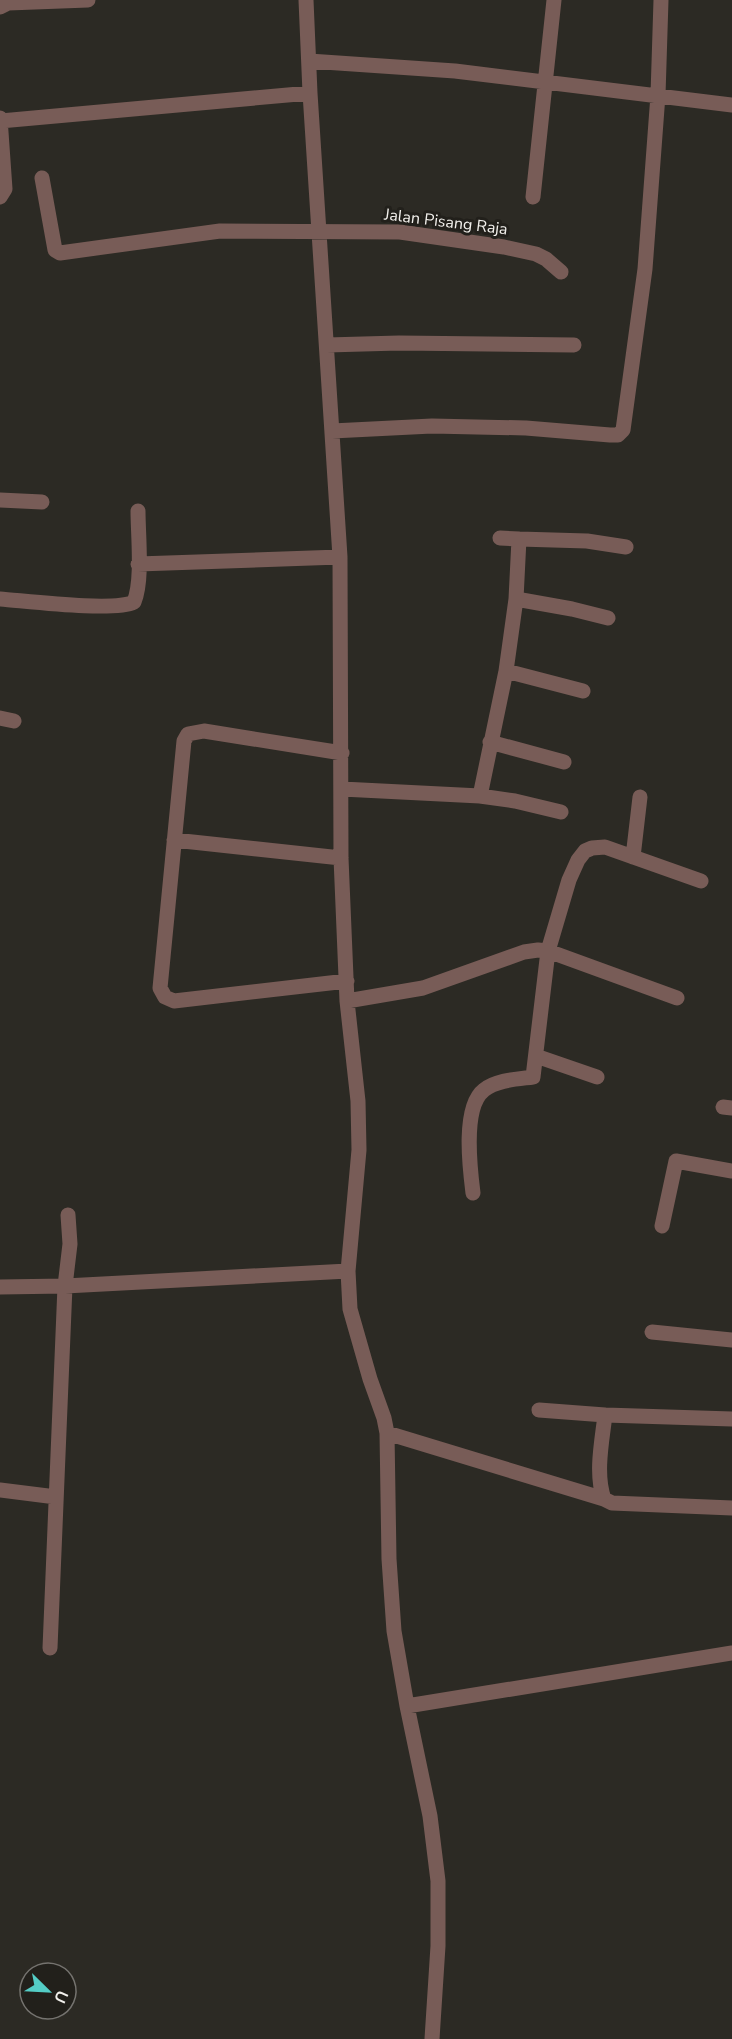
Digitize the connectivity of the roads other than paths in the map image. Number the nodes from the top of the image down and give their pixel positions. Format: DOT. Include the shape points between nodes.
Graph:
graph roads {
  1 [pos="88,0"];
  2 [pos="306,0"];
  3 [pos="554,0"];
  4 [pos="662,0"];
  5 [pos="0,7"];
  6 [pos="309,62"];
  7 [pos="546,81"];
  8 [pos="310,93"];
  9 [pos="658,95"];
  10 [pos="732,105"];
  11 [pos="0,119"];
  12 [pos="42,178"];
  13 [pos="0,197"];
  14 [pos="533,197"];
  15 [pos="320,230"];
  16 [pos="561,272"];
  17 [pos="327,345"];
  18 [pos="574,345"];
  19 [pos="333,431"];
  20 [pos="0,501"];
  21 [pos="42,502"];
  22 [pos="138,511"];
  23 [pos="500,538"];
  24 [pos="519,539"];
  25 [pos="626,547"];
  26 [pos="340,557"];
  27 [pos="138,564"];
  28 [pos="0,599"];
  29 [pos="516,599"];
  30 [pos="608,618"];
  31 [pos="506,670"];
  32 [pos="583,691"];
  33 [pos="490,742"];
  34 [pos="342,753"];
  35 [pos="564,762"];
  36 [pos="342,789"];
  37 [pos="480,796"];
  38 [pos="640,797"];
  39 [pos="561,812"];
  40 [pos="174,840"];
  41 [pos="633,857"];
  42 [pos="341,858"];
  43 [pos="701,881"];
  44 [pos="548,951"];
  45 [pos="347,981"];
  46 [pos="677,999"];
  47 [pos="347,1001"];
  48 [pos="537,1056"];
  49 [pos="597,1077"];
  50 [pos="732,1171"];
  51 [pos="473,1193"];
  52 [pos="68,1215"];
  53 [pos="662,1226"];
  54 [pos="348,1271"];
  55 [pos="65,1286"];
  56 [pos="0,1287"];
  57 [pos="652,1332"];
  58 [pos="732,1340"];
  59 [pos="539,1410"];
  60 [pos="605,1415"];
  61 [pos="732,1419"];
  62 [pos="387,1433"];
  63 [pos="0,1490"];
  64 [pos="56,1497"];
  65 [pos="604,1499"];
  66 [pos="732,1508"];
  67 [pos="50,1648"];
  68 [pos="732,1653"];
  69 [pos="407,1706"];
  70 [pos="432,2039"];
  1 -- 5 [label="street" via="8,3"];
  2 -- 6 [label="street"];
  3 -- 7 [label="street"];
  4 -- 9 [label="street"];
  6 -- 7 [label="street" via="455,70"];
  6 -- 8 [label="street"];
  7 -- 9 [label="street"];
  7 -- 14 [label="street"];
  8 -- 11 [label="street"];
  8 -- 15 [label="street"];
  9 -- 10 [label="street"];
  9 -- 19 [label="street" via="645,269 621,432 610,435 432,426"];
  11 -- 13 [label="street" via="5,189"];
  12 -- 15 [label="street, Jalan Pisang Raja" via="55,250 60,253 220,231"];
  15 -- 16 [label="street, Jalan Pisang Raja" via="406,232 504,247 536,254"];
  15 -- 17 [label="street"];
  17 -- 18 [label="street"];
  17 -- 19 [label="street"];
  19 -- 26 [label="street"];
  20 -- 21 [label="street"];
  22 -- 27 [label="street"];
  23 -- 24 [label="street"];
  24 -- 25 [label="street" via="587,541"];
  24 -- 29 [label="street"];
  26 -- 27 [label="street"];
  26 -- 34 [label="street"];
  27 -- 28 [label="street" via="136,598 128,605"];
  29 -- 30 [label="street"];
  29 -- 31 [label="street"];
  31 -- 32 [label="street"];
  31 -- 33 [label="street"];
  33 -- 35 [label="street"];
  33 -- 37 [label="street"];
  34 -- 36 [label="street"];
  34 -- 40 [label="street" via="204,731 188,734 184,741"];
  36 -- 37 [label="street"];
  36 -- 42 [label="street"];
  37 -- 39 [label="street"];
  38 -- 41 [label="street"];
  40 -- 42 [label="street"];
  40 -- 45 [label="street" via="160,988 165,997 174,1001"];
  41 -- 43 [label="street"];
  41 -- 44 [label="street" via="605,847 585,851 569,880"];
  42 -- 45 [label="street"];
  44 -- 46 [label="street"];
  44 -- 47 [label="street" via="524,952 423,988"];
  44 -- 48 [label="street"];
  45 -- 47 [label="street"];
  47 -- 54 [label="street" via="360,1150"];
  48 -- 49 [label="street"];
  48 -- 51 [label="street" via="533,1077 485,1088 477,1097 468,1156"];
  50 -- 53 [label="street" via="676,1161"];
  52 -- 55 [label="street" via="70,1244"];
  54 -- 55 [label="street"];
  54 -- 62 [label="street" via="350,1309"];
  55 -- 56 [label="street"];
  55 -- 64 [label="street"];
  57 -- 58 [label="street"];
  59 -- 60 [label="street"];
  60 -- 61 [label="street"];
  60 -- 65 [label="street" via="600,1468"];
  62 -- 65 [label="street"];
  62 -- 69 [label="street" via="394,1631"];
  63 -- 64 [label="street"];
  64 -- 67 [label="street"];
  65 -- 66 [label="street" via="615,1504"];
  68 -- 69 [label="street"];
  69 -- 70 [label="street" via="430,1816 438,1881"];
}
